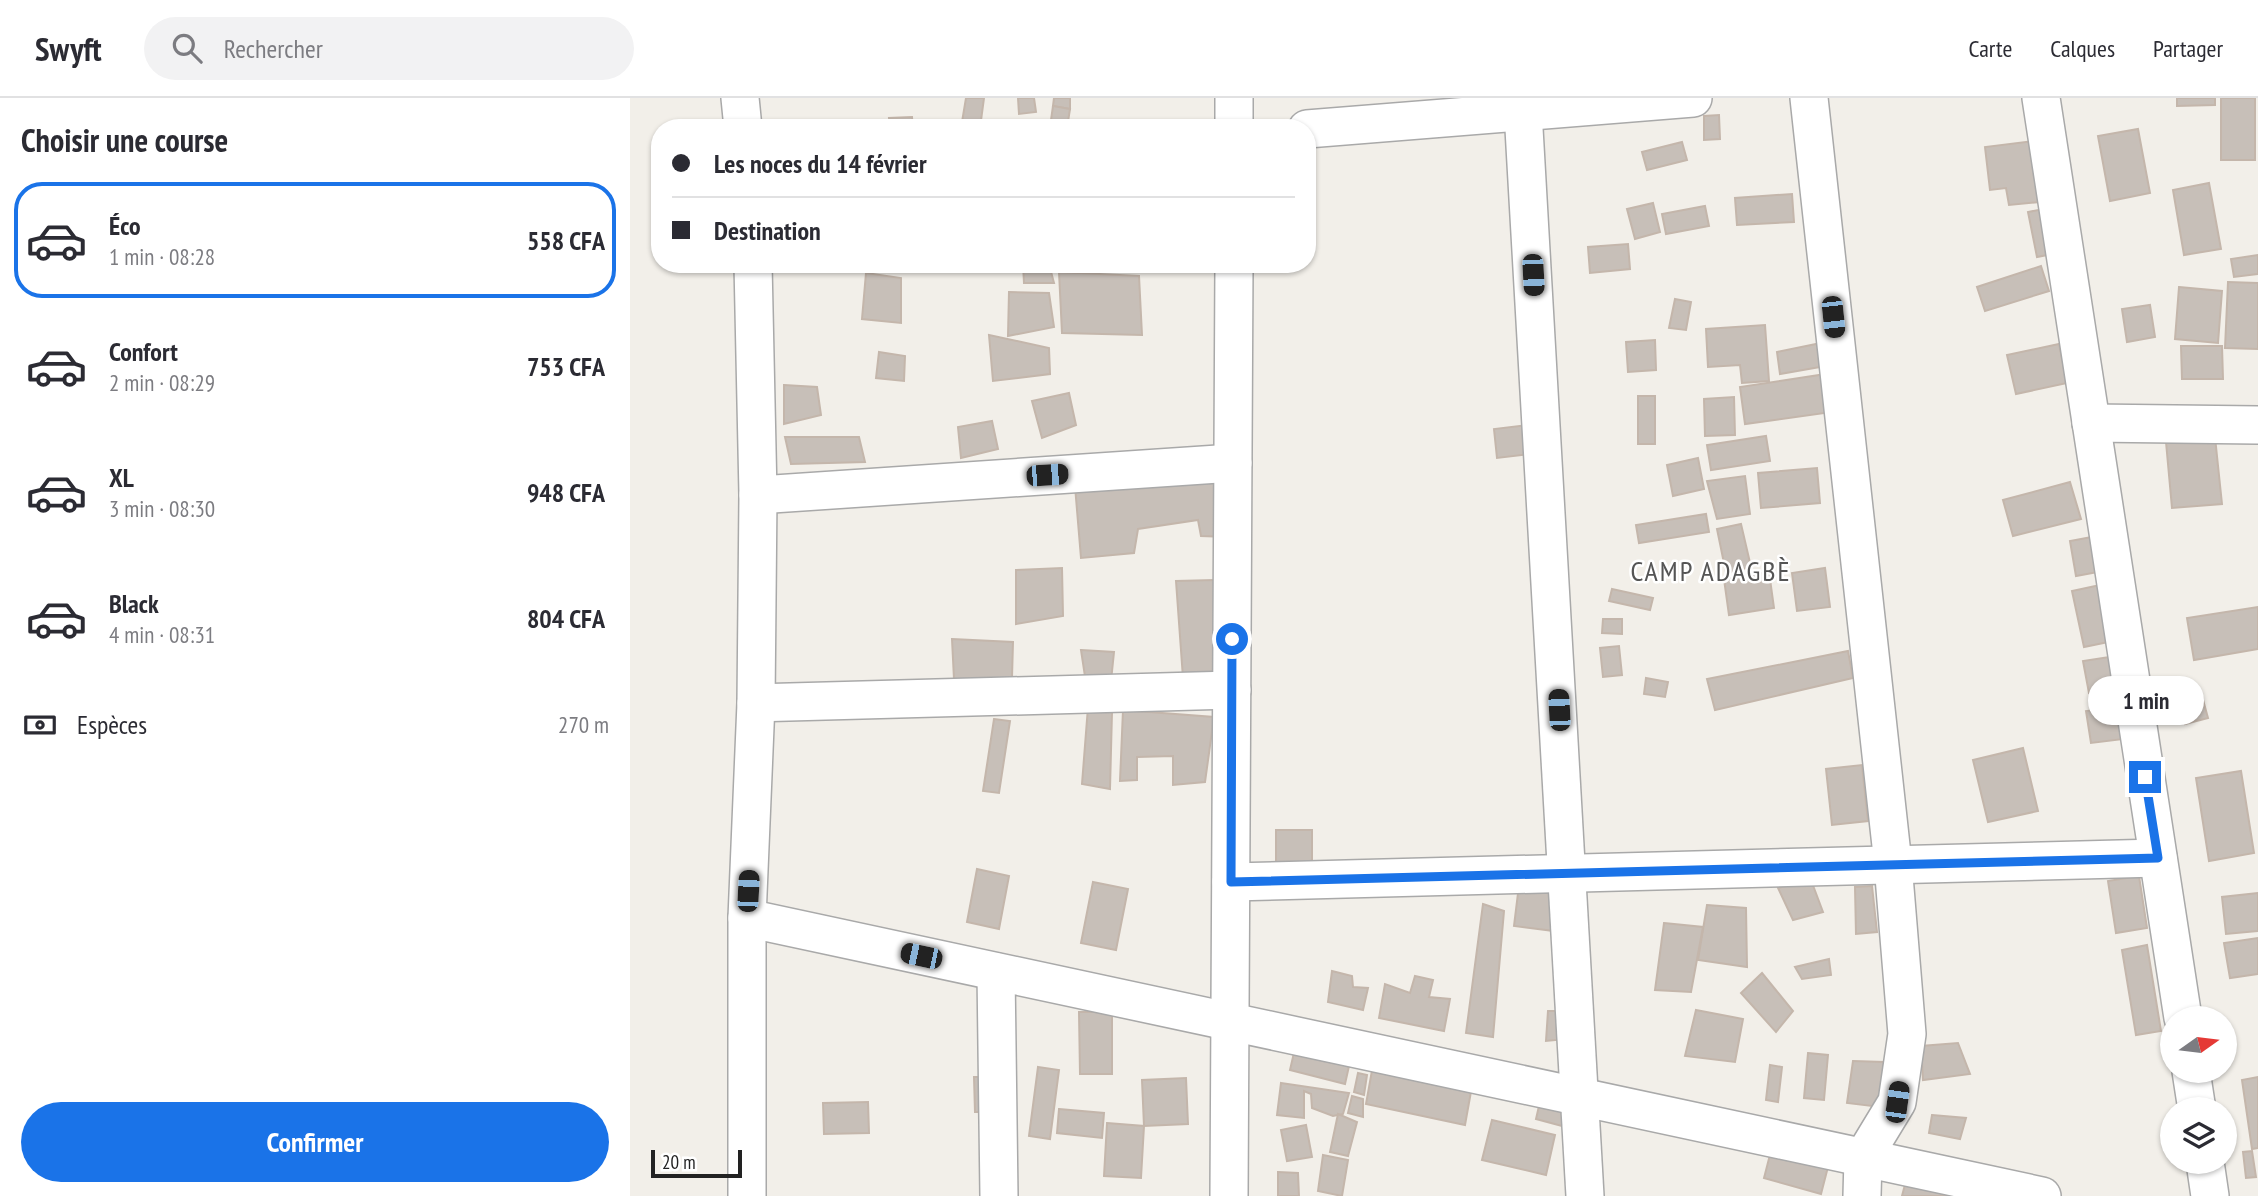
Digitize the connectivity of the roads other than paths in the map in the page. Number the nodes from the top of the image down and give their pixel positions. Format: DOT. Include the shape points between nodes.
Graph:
graph roads {
  1 [pos="740,98"];
  2 [pos="1234,98"];
  3 [pos="1693,98"];
  4 [pos="1810,98"];
  5 [pos="2041,98"];
  6 [pos="1523,111"];
  7 [pos="742,119"];
  8 [pos="1234,119"];
  9 [pos="1316,128"];
  10 [pos="753,273"];
  11 [pos="1234,273"];
  12 [pos="2091,423"];
  13 [pos="2258,425"];
  14 [pos="1233,463"];
  15 [pos="758,495"];
  16 [pos="1232,690"];
  17 [pos="756,703"];
  18 [pos="2158,858"];
  19 [pos="1893,863"];
  20 [pos="1568,874"];
  21 [pos="1231,882"];
  22 [pos="747,918"];
  23 [pos="996,972"];
  24 [pos="2181,1006"];
  25 [pos="1230,1023"];
  26 [pos="1578,1096"];
  27 [pos="1863,1158"];
  28 [pos="2207,1174"];
  29 [pos="747,1196"];
  30 [pos="999,1196"];
  31 [pos="1229,1196"];
  32 [pos="1585,1196"];
  33 [pos="1862,1196"];
  34 [pos="2042,1196"];
  35 [pos="2210,1196"];
  1 -- 7 [label="street"];
  2 -- 8 [label="street"];
  3 -- 6 [label="street"];
  4 -- 19 [label="street"];
  5 -- 12 [label="street"];
  6 -- 9 [label="street"];
  6 -- 20 [label="street"];
  10 -- 15 [label="street"];
  11 -- 14 [label="street"];
  12 -- 13 [label="street"];
  12 -- 18 [label="street"];
  14 -- 15 [label="street"];
  14 -- 16 [label="street"];
  15 -- 17 [label="street"];
  16 -- 17 [label="street"];
  16 -- 21 [label="street"];
  17 -- 22 [label="street"];
  18 -- 19 [label="street"];
  18 -- 24 [label="street"];
  19 -- 20 [label="street"];
  19 -- 27 [label="street" via="1907,1034 1897,1102"];
  20 -- 21 [label="street"];
  20 -- 26 [label="street"];
  21 -- 25 [label="street"];
  22 -- 23 [label="street"];
  22 -- 29 [label="street"];
  23 -- 25 [label="street"];
  23 -- 30 [label="street"];
  25 -- 26 [label="street"];
  25 -- 31 [label="street"];
  26 -- 27 [label="street"];
  26 -- 32 [label="street"];
  27 -- 33 [label="street"];
  27 -- 34 [label="street"];
  28 -- 35 [label="street"];
}
